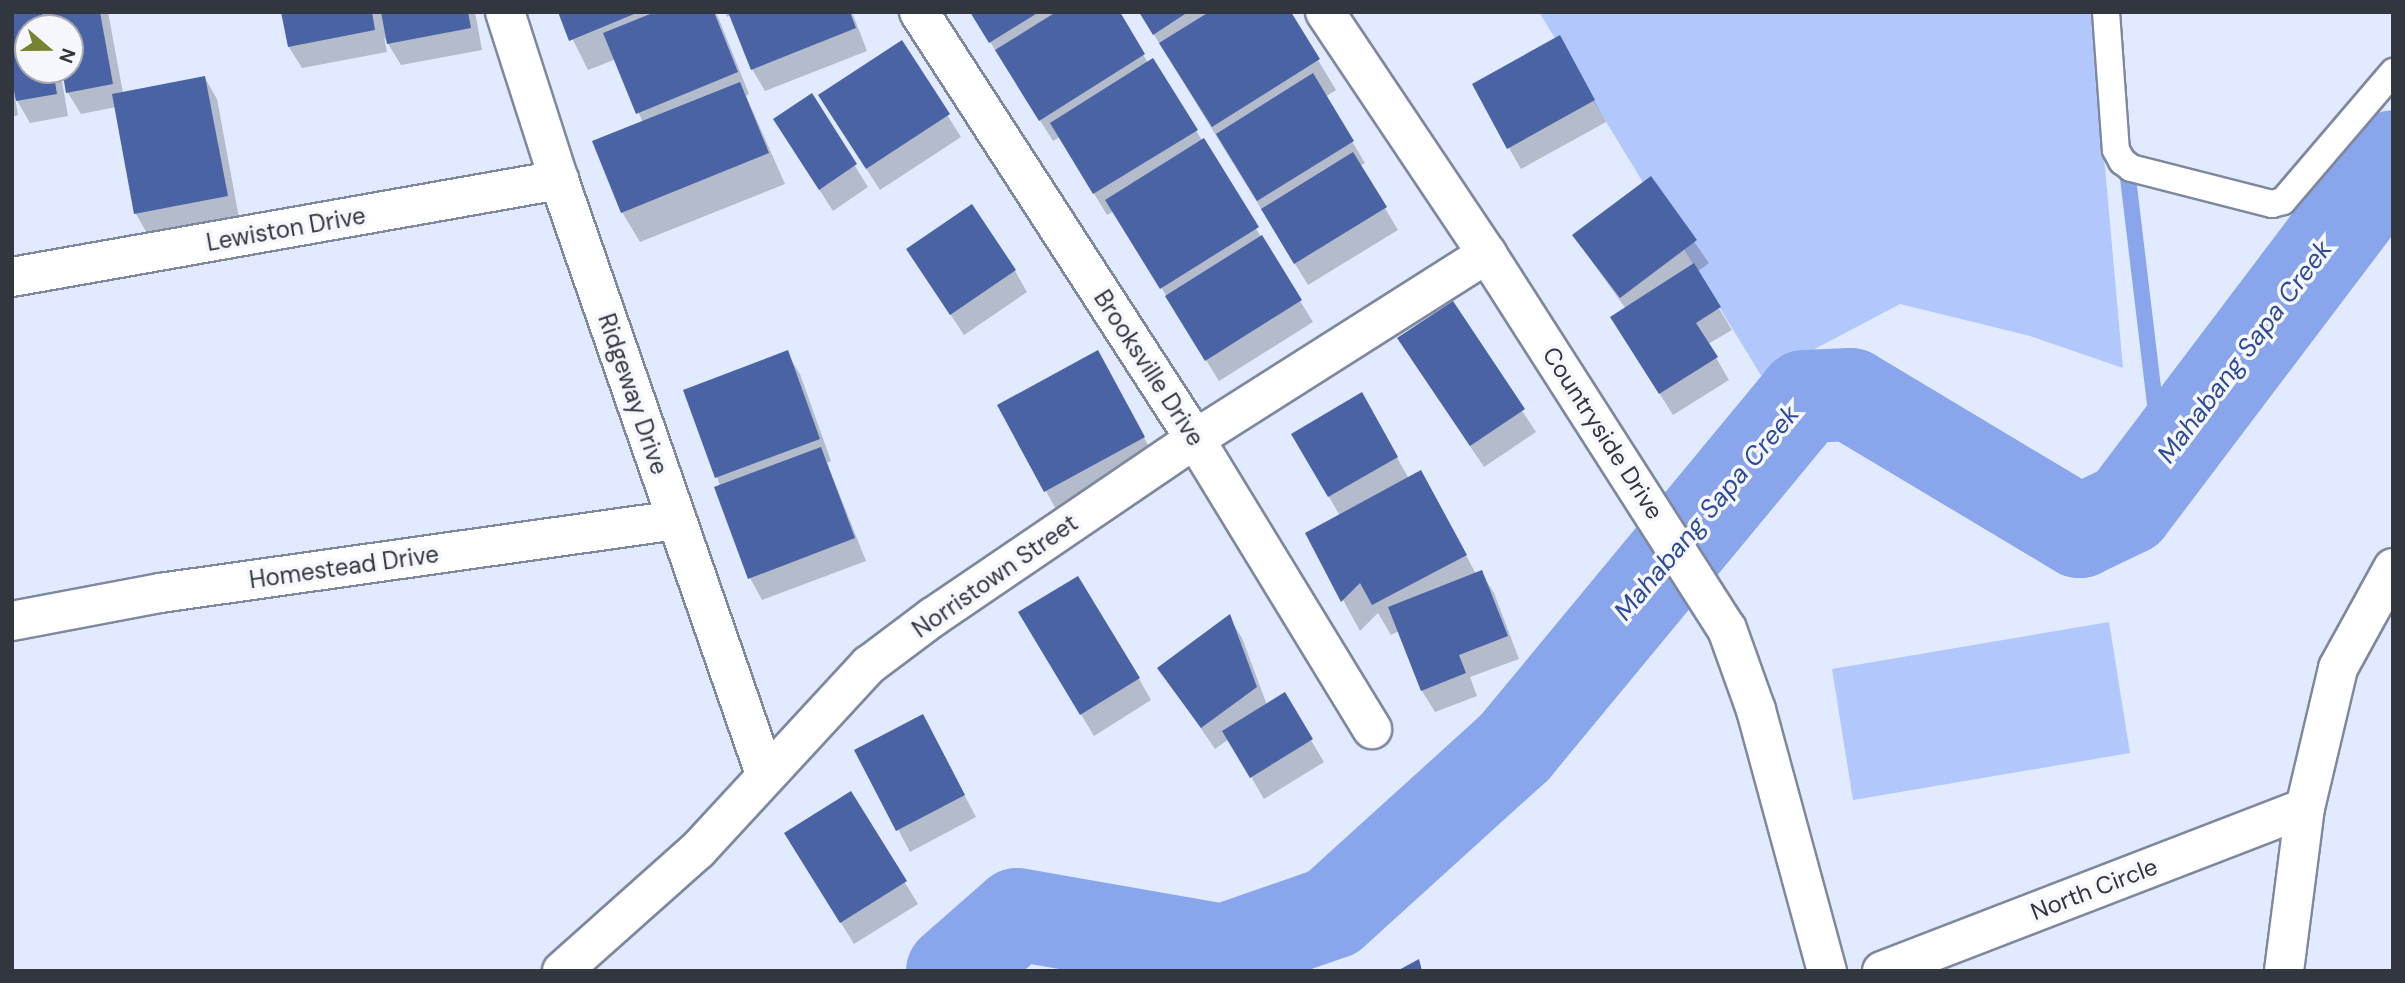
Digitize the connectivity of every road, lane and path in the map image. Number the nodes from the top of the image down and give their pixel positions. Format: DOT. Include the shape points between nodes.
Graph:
graph roads {
  1 [pos="505,12"];
  2 [pos="919,12"];
  3 [pos="1325,12"];
  4 [pos="2106,12"];
  5 [pos="2393,72"];
  6 [pos="559,180"];
  7 [pos="1487,254"];
  8 [pos="12,277"];
  9 [pos="1195,439"];
  10 [pos="677,520"];
  11 [pos="2393,568"];
  12 [pos="12,621"];
  13 [pos="1372,729"];
  14 [pos="765,774"];
  15 [pos="2305,808"];
  16 [pos="562,971"];
  17 [pos="1827,971"];
  18 [pos="1882,971"];
  19 [pos="2284,971"];
  1 -- 6 [label="street, Ridgeway Drive"];
  2 -- 9 [label="street, Brooksville Drive"];
  3 -- 7 [label="street, Countryside Drive"];
  4 -- 5 [label="lane" via="2116,150 2122,161 2131,168 2272,204 2283,201"];
  6 -- 8 [label="street, Lewiston Drive"];
  6 -- 10 [label="street, Ridgeway Drive"];
  7 -- 9 [label="street, Norristown Street"];
  7 -- 17 [label="street, Countryside Drive" via="1727,629 1756,710"];
  9 -- 13 [label="street, Brooksville Drive"];
  9 -- 14 [label="street, Norristown Street" via="870,665"];
  10 -- 12 [label="street, Homestead Drive" via="160,593"];
  10 -- 14 [label="street, Ridgeway Drive"];
  11 -- 15 [label="street" via="2338,668"];
  14 -- 16 [label="street, Norristown Street" via="698,850"];
  15 -- 18 [label="street, North Circle"];
  15 -- 19 [label="street"];
}
